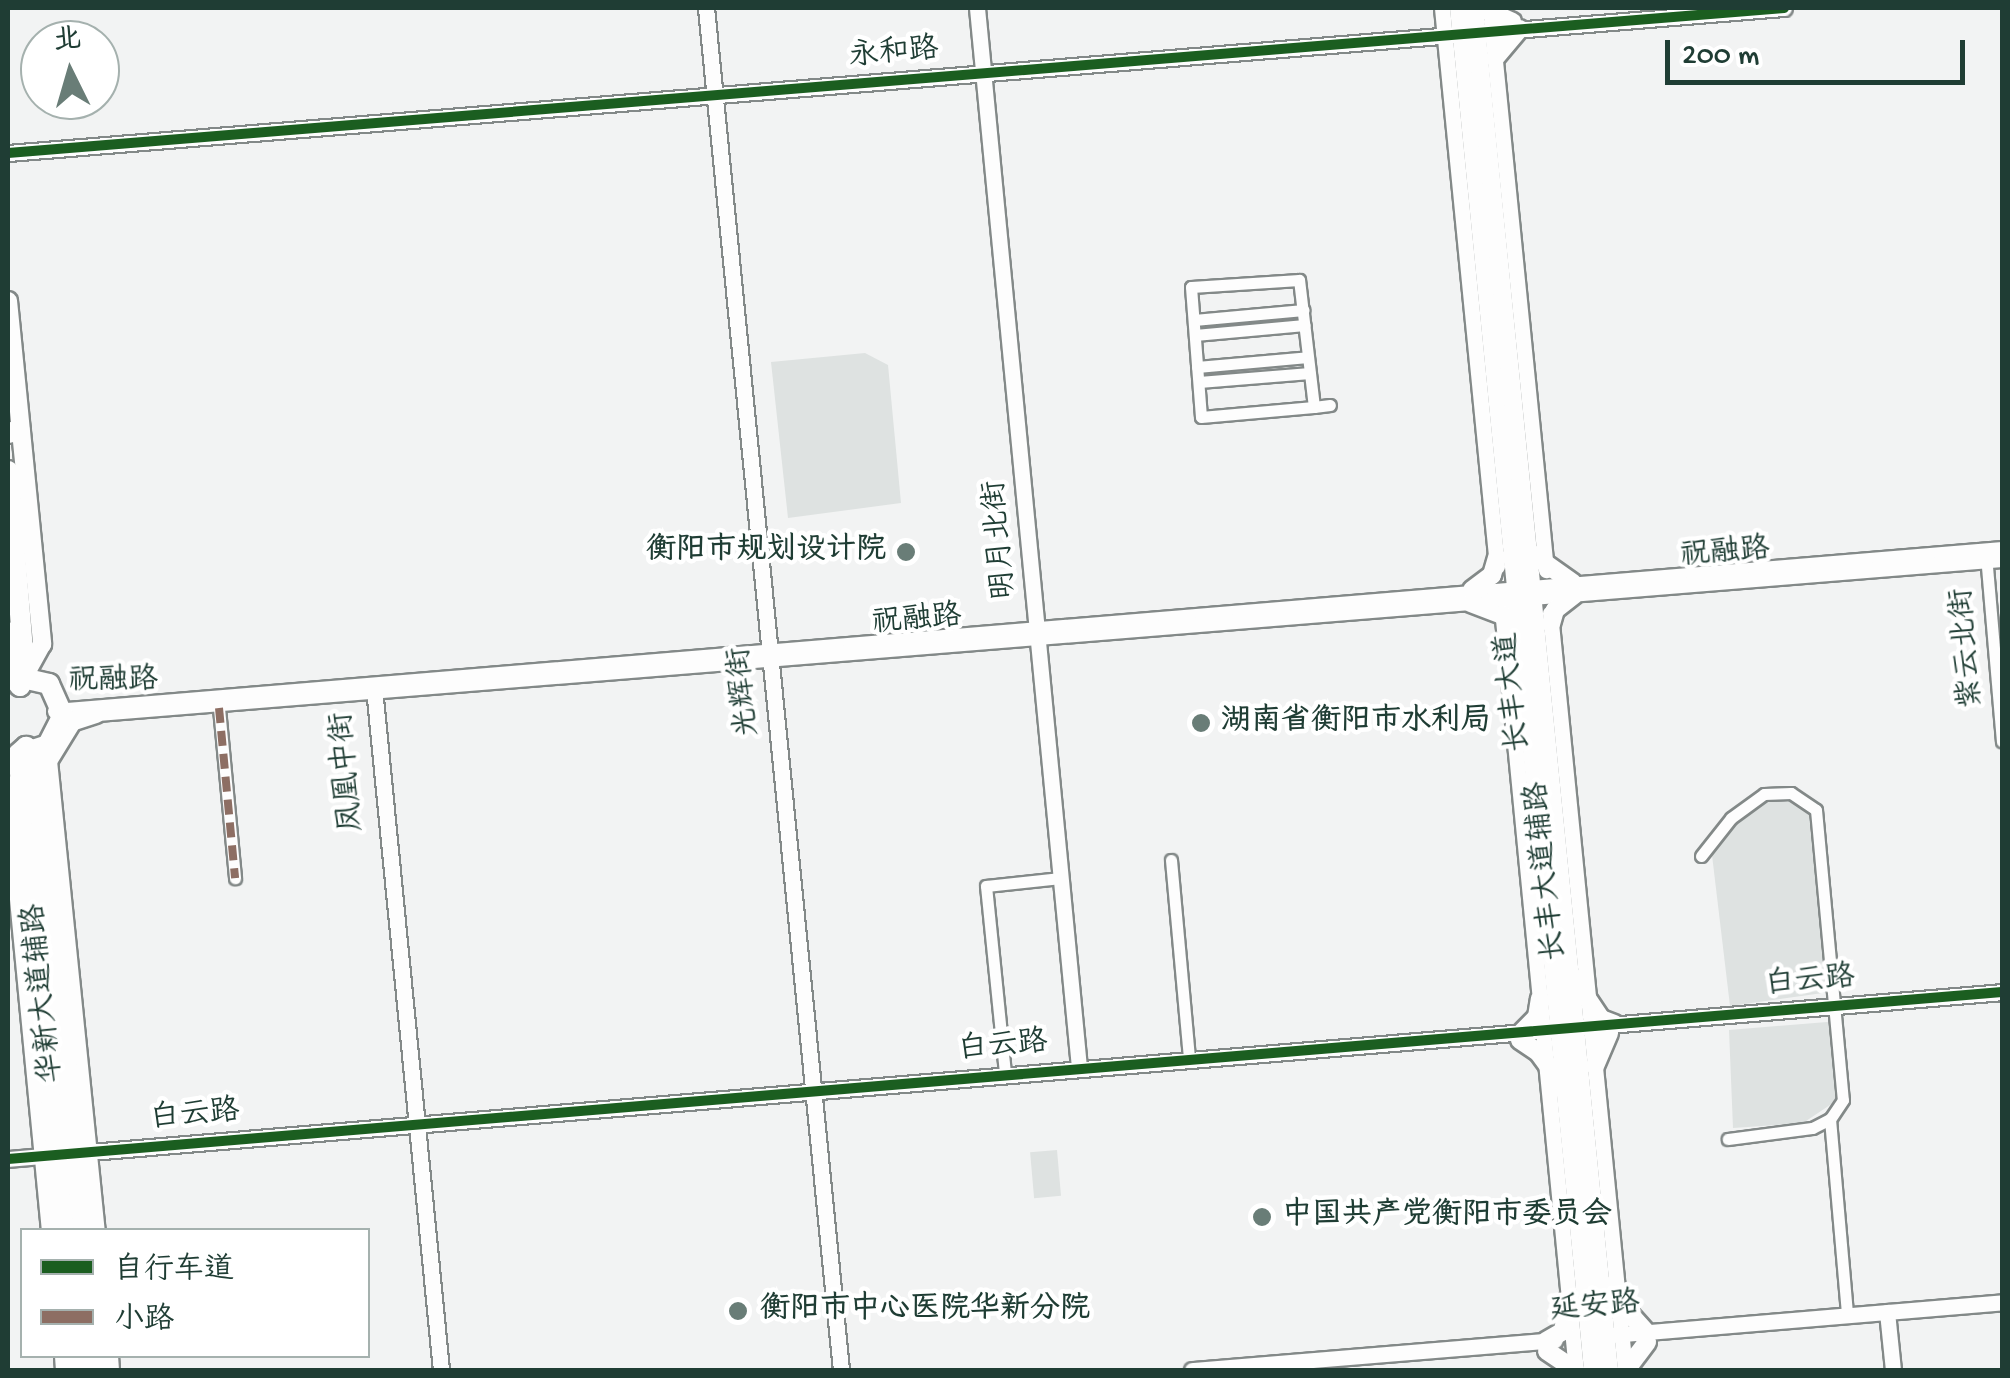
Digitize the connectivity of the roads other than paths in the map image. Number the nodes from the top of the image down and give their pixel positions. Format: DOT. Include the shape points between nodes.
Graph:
graph roads {
  1 [pos="710,8"];
  2 [pos="980,8"];
  3 [pos="1442,8"];
  4 [pos="1686,8"];
  5 [pos="1784,8"];
  6 [pos="1472,21"];
  7 [pos="1516,26"];
  8 [pos="1495,58"];
  9 [pos="986,69"];
  10 [pos="718,91"];
  11 [pos="8,144"];
  12 [pos="8,153"];
  13 [pos="1501,207"];
  14 [pos="8,301"];
  15 [pos="1304,310"];
  16 [pos="1194,320"];
  17 [pos="1489,323"];
  18 [pos="1305,326"];
  19 [pos="1195,335"];
  20 [pos="1308,357"];
  21 [pos="1197,367"];
  22 [pos="1310,373"];
  23 [pos="1198,382"];
  24 [pos="1330,406"];
  25 [pos="1314,407"];
  26 [pos="14,432"];
  27 [pos="8,471"];
  28 [pos="1528,550"];
  29 [pos="2002,550"];
  30 [pos="1991,557"];
  31 [pos="1497,558"];
  32 [pos="1545,564"];
  33 [pos="1574,589"];
  34 [pos="1522,595"];
  35 [pos="1472,597"];
  36 [pos="1551,624"];
  37 [pos="8,632"];
  38 [pos="1041,632"];
  39 [pos="774,655"];
  40 [pos="14,681"];
  41 [pos="372,690"];
  42 [pos="219,708"];
  43 [pos="59,711"];
  44 [pos="96,714"];
  45 [pos="2002,741"];
  46 [pos="17,753"];
  47 [pos="8,785"];
  48 [pos="1701,856"];
  49 [pos="1170,860"];
  50 [pos="235,878"];
  51 [pos="1061,878"];
  52 [pos="1578,900"];
  53 [pos="1566,938"];
  54 [pos="1570,971"];
  55 [pos="2002,996"];
  56 [pos="1540,999"];
  57 [pos="1589,1004"];
  58 [pos="1838,1009"];
  59 [pos="1576,1031"];
  60 [pos="1521,1036"];
  61 [pos="1189,1058"];
  62 [pos="1546,1061"];
  63 [pos="1596,1066"];
  64 [pos="1084,1067"];
  65 [pos="1005,1073"];
  66 [pos="1564,1088"];
  67 [pos="817,1093"];
  68 [pos="1830,1119"];
  69 [pos="413,1127"];
  70 [pos="1728,1140"];
  71 [pos="66,1157"];
  72 [pos="8,1162"];
  73 [pos="51,1228"];
  74 [pos="64,1228"];
  75 [pos="82,1228"];
  76 [pos="95,1228"];
  77 [pos="1600,1280"];
  78 [pos="1569,1298"];
  79 [pos="2002,1302"];
  80 [pos="1620,1310"];
  81 [pos="2002,1312"];
  82 [pos="1847,1316"];
  83 [pos="1887,1317"];
  84 [pos="1647,1337"];
  85 [pos="1598,1341"];
  86 [pos="1547,1346"];
  87 [pos="439,1370"];
  88 [pos="845,1370"];
  89 [pos="1192,1370"];
  90 [pos="1311,1370"];
  91 [pos="1576,1370"];
  92 [pos="1593,1370"];
  93 [pos="1610,1370"];
  94 [pos="1626,1370"];
  95 [pos="1892,1370"];
  1 -- 10 [label="street, 光辉街"];
  2 -- 9 [label="street, 明月北街"];
  3 -- 6 [label="street, 长丰大道辅路"];
  4 -- 7 [label="street"];
  5 -- 7 [label="street"];
  6 -- 7 [label="main road"];
  6 -- 8 [label="street, 长丰大道辅路"];
  6 -- 9 [label="street, 永和路"];
  6 -- 13 [label="main road, 长丰大道"];
  6 -- 17 [label="main road, 长丰大道"];
  7 -- 8 [label="main road"];
  8 -- 13 [label="street, 长丰大道辅路"];
  9 -- 10 [label="street, 永和路"];
  9 -- 38 [label="street, 明月北街"];
  10 -- 11 [label="street, 永和路"];
  10 -- 12 [label="street, 永和路"];
  10 -- 39 [label="street, 光辉街"];
  13 -- 17 [label="main road, 长丰大道"];
  13 -- 32 [label="street, 长丰大道辅路"];
  14 -- 26 [label="main road"];
  15 -- 16 [label="street"];
  15 -- 16 [label="street" via="1295,278 1191,287"];
  15 -- 18 [label="street"];
  16 -- 19 [label="street"];
  17 -- 28 [label="main road, 长丰大道"];
  17 -- 31 [label="street, 长丰大道辅路"];
  17 -- 34 [label="main road, 长丰大道"];
  18 -- 19 [label="street"];
  18 -- 20 [label="street"];
  19 -- 21 [label="street"];
  20 -- 21 [label="street"];
  20 -- 22 [label="street"];
  21 -- 23 [label="street"];
  22 -- 23 [label="street"];
  22 -- 25 [label="street"];
  23 -- 25 [label="street" via="1201,416"];
  24 -- 25 [label="street"];
  26 -- 40 [label="main road" via="42,644"];
  27 -- 40 [label="highway"];
  28 -- 32 [label="main road"];
  28 -- 34 [label="main road, 长丰大道"];
  29 -- 30 [label="street, 祝融路"];
  30 -- 33 [label="street, 祝融路"];
  30 -- 45 [label="street, 紫云北街"];
  31 -- 34 [label="street, 长丰大道辅路"];
  31 -- 35 [label="main road"];
  32 -- 33 [label="main road"];
  32 -- 34 [label="street, 长丰大道辅路"];
  33 -- 34 [label="street, 祝融路"];
  33 -- 36 [label="main road"];
  34 -- 35 [label="main road"];
  34 -- 35 [label="street, 祝融路"];
  34 -- 36 [label="street, 长丰大道辅路"];
  34 -- 53 [label="main road, 长丰大道"];
  34 -- 56 [label="street, 长丰大道辅路"];
  34 -- 59 [label="main road, 长丰大道" via="1520,631"];
  35 -- 38 [label="street, 祝融路"];
  36 -- 52 [label="street, 长丰大道辅路"];
  37 -- 40 [label="highway"];
  38 -- 39 [label="street, 祝融路"];
  38 -- 51 [label="street, 明月北街"];
  38 -- 64 [label="street, 明月北街"];
  39 -- 41 [label="street, 祝融路"];
  39 -- 67 [label="street, 光辉街"];
  40 -- 43 [label="highway" via="49,684"];
  41 -- 42 [label="street, 祝融路"];
  41 -- 43 [label="street, 祝融路"];
  41 -- 69 [label="street, 凤凰中街"];
  42 -- 44 [label="street, 祝融路"];
  42 -- 50 [label="street"];
  43 -- 44 [label="street, 祝融路"];
  43 -- 46 [label="highway" via="54,739"];
  44 -- 71 [label="main road, 华新大道辅路" via="72,722 48,760"];
  46 -- 71 [label="highway"];
  47 -- 71 [label="main road, 华新大道辅路"];
  48 -- 58 [label="street" via="1730,818 1764,794 1790,792 1816,810"];
  49 -- 61 [label="street"];
  51 -- 64 [label="street, 明月北街"];
  51 -- 65 [label="street" via="986,886"];
  52 -- 53 [label="main road"];
  52 -- 57 [label="street, 长丰大道辅路"];
  53 -- 54 [label="main road, 长丰大道"];
  54 -- 57 [label="main road"];
  54 -- 59 [label="main road, 长丰大道"];
  55 -- 58 [label="street, 白云路"];
  56 -- 59 [label="street, 长丰大道辅路"];
  56 -- 60 [label="main road" via="1537,1017"];
  57 -- 59 [label="main road"];
  58 -- 59 [label="street, 白云路"];
  58 -- 68 [label="street" via="1846,1091"];
  59 -- 60 [label="street, 白云路"];
  59 -- 62 [label="street, 长丰大道辅路"];
  59 -- 63 [label="main road"];
  59 -- 66 [label="main road, 长丰大道"];
  59 -- 77 [label="main road, 长丰大道"];
  60 -- 61 [label="street, 白云路"];
  60 -- 62 [label="main road"];
  60 -- 67 [label="street, 白云路"];
  61 -- 64 [label="street, 白云路"];
  62 -- 66 [label="main road"];
  62 -- 78 [label="street, 长丰大道辅路"];
  63 -- 80 [label="street, 长丰大道辅路"];
  64 -- 65 [label="street, 白云路"];
  65 -- 67 [label="street, 白云路"];
  66 -- 85 [label="main road, 长丰大道"];
  67 -- 69 [label="street, 白云路"];
  67 -- 88 [label="street, 光辉街"];
  68 -- 70 [label="street" via="1793,1133"];
  68 -- 82 [label="street"];
  69 -- 71 [label="street, 白云路"];
  69 -- 87 [label="street, 凤凰中街"];
  71 -- 72 [label="street, 白云路"];
  71 -- 73 [label="main road, 华新大道辅路"];
  71 -- 74 [label="highway"];
  71 -- 75 [label="highway"];
  71 -- 76 [label="main road, 华新大道辅路"];
  77 -- 80 [label="main road"];
  77 -- 85 [label="main road, 长丰大道"];
  78 -- 85 [label="street, 长丰大道辅路"];
  78 -- 86 [label="main road" via="1563,1331"];
  79 -- 83 [label="street, 延安路"];
  80 -- 84 [label="main road"];
  80 -- 85 [label="street, 长丰大道辅路"];
  81 -- 83 [label="street, 延安路"];
  82 -- 83 [label="street, 延安路"];
  82 -- 84 [label="street, 延安路"];
  83 -- 84 [label="street, 延安路"];
  83 -- 95 [label="street"];
  84 -- 85 [label="street, 延安路"];
  84 -- 94 [label="main road"];
  85 -- 86 [label="street, 延安路"];
  85 -- 91 [label="street, 长丰大道辅路"];
  85 -- 92 [label="main road, 长丰大道"];
  85 -- 93 [label="main road, 长丰大道"];
  85 -- 94 [label="street, 长丰大道辅路"];
  86 -- 89 [label="street, 延安路"];
  86 -- 90 [label="street, 延安路"];
  86 -- 91 [label="main road"];
}
